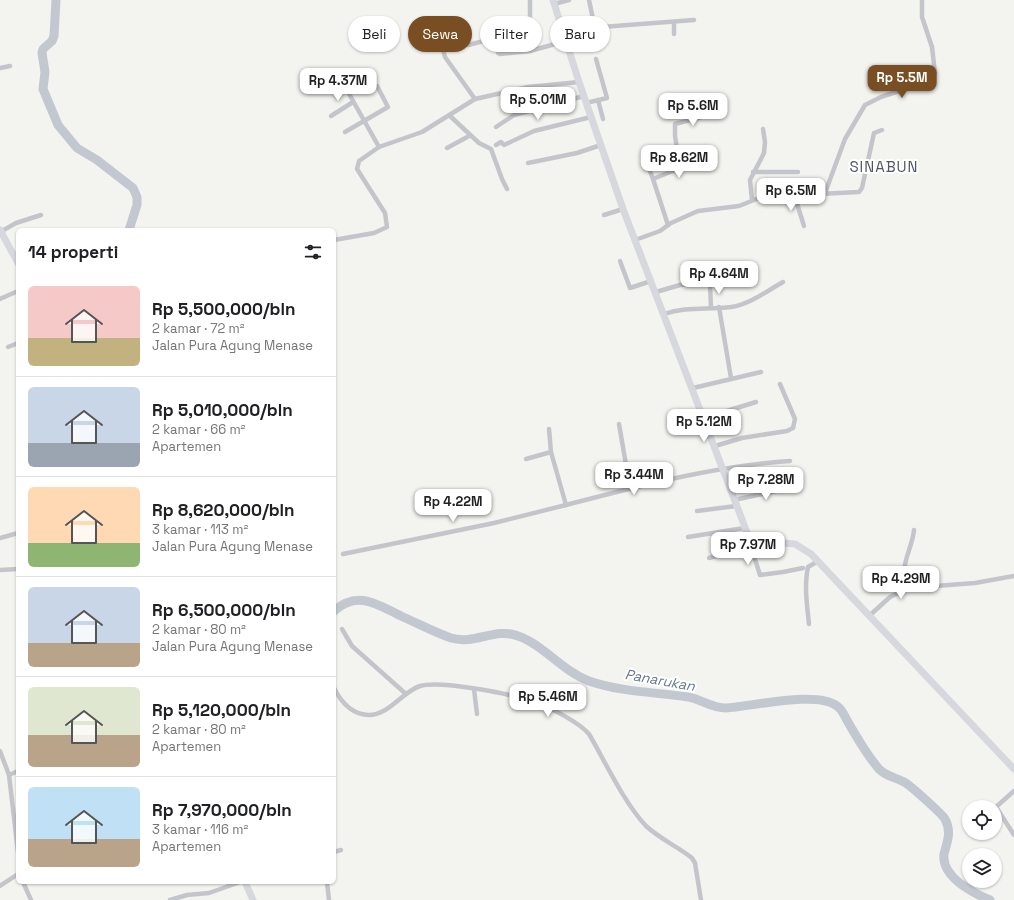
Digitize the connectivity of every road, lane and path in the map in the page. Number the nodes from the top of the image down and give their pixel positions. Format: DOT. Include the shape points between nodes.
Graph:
graph roads {
  1 [pos="530,0"];
  2 [pos="569,0"];
  3 [pos="589,0"];
  4 [pos="922,0"];
  5 [pos="554,2"];
  6 [pos="530,16"];
  7 [pos="558,16"];
  8 [pos="592,16"];
  9 [pos="694,20"];
  10 [pos="674,22"];
  11 [pos="610,27"];
  12 [pos="674,34"];
  13 [pos="480,42"];
  14 [pos="498,52"];
  15 [pos="520,52"];
  16 [pos="569,52"];
  17 [pos="596,59"];
  18 [pos="10,66"];
  19 [pos="0,68"];
  20 [pos="579,82"];
  21 [pos="377,86"];
  22 [pos="348,92"];
  23 [pos="475,99"];
  24 [pos="585,100"];
  25 [pos="598,100"];
  26 [pos="353,102"];
  27 [pos="331,116"];
  28 [pos="450,116"];
  29 [pos="705,116"];
  30 [pos="591,117"];
  31 [pos="603,119"];
  32 [pos="364,120"];
  33 [pos="496,127"];
  34 [pos="763,129"];
  35 [pos="882,130"];
  36 [pos="345,132"];
  37 [pos="469,136"];
  38 [pos="496,145"];
  39 [pos="601,145"];
  40 [pos="379,147"];
  41 [pos="447,148"];
  42 [pos="644,156"];
  43 [pos="528,163"];
  44 [pos="753,172"];
  45 [pos="798,172"];
  46 [pos="654,179"];
  47 [pos="507,189"];
  48 [pos="825,193"];
  49 [pos="794,194"];
  50 [pos="752,200"];
  51 [pos="623,209"];
  52 [pos="41,214"];
  53 [pos="604,214"];
  54 [pos="668,225"];
  55 [pos="804,226"];
  56 [pos="0,231"];
  57 [pos="336,240"];
  58 [pos="635,240"];
  59 [pos="16,259"];
  60 [pos="620,261"];
  61 [pos="651,281"];
  62 [pos="783,282"];
  63 [pos="16,292"];
  64 [pos="656,292"];
  65 [pos="0,299"];
  66 [pos="711,307"];
  67 [pos="719,308"];
  68 [pos="664,314"];
  69 [pos="16,344"];
  70 [pos="8,347"];
  71 [pos="761,372"];
  72 [pos="731,378"];
  73 [pos="780,384"];
  74 [pos="693,388"];
  75 [pos="756,402"];
  76 [pos="704,418"];
  77 [pos="619,424"];
  78 [pos="549,429"];
  79 [pos="715,446"];
  80 [pos="551,452"];
  81 [pos="526,458"];
  82 [pos="790,461"];
  83 [pos="723,470"];
  84 [pos="759,482"];
  85 [pos="794,487"];
  86 [pos="630,488"];
  87 [pos="730,489"];
  88 [pos="735,503"];
  89 [pos="566,505"];
  90 [pos="697,511"];
  91 [pos="744,528"];
  92 [pos="914,530"];
  93 [pos="16,534"];
  94 [pos="688,537"];
  95 [pos="0,538"];
  96 [pos="752,539"];
  97 [pos="753,553"];
  98 [pos="343,554"];
  99 [pos="709,558"];
  100 [pos="818,561"];
  101 [pos="803,568"];
  102 [pos="0,570"];
  103 [pos="16,570"];
  104 [pos="1014,576"];
  105 [pos="909,588"];
  106 [pos="869,616"];
  107 [pos="809,624"];
  108 [pos="342,629"];
  109 [pos="474,689"];
  110 [pos="336,691"];
  111 [pos="406,694"];
  112 [pos="477,714"];
  113 [pos="0,751"];
  114 [pos="1014,769"];
  115 [pos="16,772"];
  116 [pos="9,775"];
  117 [pos="1014,791"];
  118 [pos="16,835"];
  119 [pos="1014,835"];
  120 [pos="341,850"];
  121 [pos="336,851"];
  122 [pos="16,875"];
  123 [pos="25,884"];
  124 [pos="234,884"];
  125 [pos="246,884"];
  126 [pos="327,884"];
  127 [pos="0,886"];
  128 [pos="31,900"];
  129 [pos="170,900"];
  130 [pos="253,900"];
  131 [pos="329,900"];
  132 [pos="701,900"];
  1 -- 6 [label="street"];
  2 -- 5 [label="street"];
  3 -- 8 [label="street"];
  4 -- 48 [label="street" via="922,17 932,47 935,73 926,82 864,105 845,139"];
  5 -- 7 [label="street"];
  9 -- 10 [label="street"];
  10 -- 11 [label="street"];
  10 -- 12 [label="street"];
  13 -- 23 [label="street" via="468,45 457,40 444,48 445,57"];
  14 -- 15 [label="street"];
  16 -- 20 [label="street"];
  17 -- 25 [label="street" via="607,98"];
  18 -- 19 [label="street"];
  20 -- 23 [label="street" via="528,87"];
  20 -- 24 [label="street"];
  21 -- 32 [label="street" via="388,107"];
  22 -- 26 [label="street"];
  23 -- 28 [label="street"];
  24 -- 25 [label="street"];
  24 -- 30 [label="street"];
  24 -- 33 [label="street" via="514,115"];
  25 -- 31 [label="street"];
  26 -- 27 [label="street"];
  26 -- 32 [label="street"];
  28 -- 37 [label="street"];
  28 -- 40 [label="street" via="422,132"];
  29 -- 46 [label="street" via="675,124 680,168"];
  30 -- 38 [label="street" via="543,128 504,145 500,142"];
  30 -- 39 [label="street"];
  32 -- 36 [label="street"];
  32 -- 40 [label="street"];
  34 -- 44 [label="street" via="764,153"];
  35 -- 48 [label="street" via="874,133 860,191"];
  37 -- 41 [label="street"];
  37 -- 47 [label="street" via="483,147 491,149"];
  39 -- 43 [label="street" via="578,153"];
  39 -- 51 [label="street"];
  40 -- 57 [label="street" via="359,161 357,169 385,214 387,227 374,233"];
  42 -- 46 [label="street"];
  44 -- 45 [label="street"];
  44 -- 50 [label="street" via="750,183"];
  46 -- 54 [label="street"];
  48 -- 49 [label="street"];
  49 -- 50 [label="street"];
  49 -- 55 [label="street"];
  50 -- 54 [label="street" via="739,206 704,210"];
  51 -- 53 [label="street"];
  51 -- 58 [label="street"];
  52 -- 56 [label="street"];
  54 -- 58 [label="street" via="660,231"];
  56 -- 59 [label="street"];
  58 -- 61 [label="street"];
  60 -- 61 [label="street" via="630,288"];
  61 -- 64 [label="street"];
  62 -- 67 [label="street" via="747,302"];
  63 -- 65 [label="street"];
  64 -- 66 [label="street" via="680,285 708,283"];
  64 -- 68 [label="street"];
  66 -- 67 [label="street"];
  66 -- 68 [label="street"];
  67 -- 72 [label="street"];
  68 -- 74 [label="street"];
  69 -- 70 [label="street"];
  71 -- 72 [label="street"];
  72 -- 74 [label="street"];
  73 -- 79 [label="street" via="795,419 794,428"];
  74 -- 76 [label="street"];
  75 -- 76 [label="street"];
  76 -- 79 [label="street"];
  77 -- 86 [label="street"];
  78 -- 80 [label="street"];
  79 -- 83 [label="street"];
  80 -- 81 [label="street"];
  80 -- 89 [label="street"];
  82 -- 83 [label="street"];
  83 -- 86 [label="street"];
  83 -- 87 [label="street"];
  84 -- 87 [label="street"];
  85 -- 88 [label="street"];
  86 -- 89 [label="street"];
  87 -- 88 [label="street"];
  88 -- 90 [label="street"];
  88 -- 91 [label="street"];
  89 -- 98 [label="street" via="494,523"];
  91 -- 94 [label="street"];
  91 -- 96 [label="street"];
  92 -- 105 [label="street" via="904,569 904,578"];
  93 -- 95 [label="street"];
  96 -- 97 [label="street"];
  96 -- 100 [label="street" via="795,544"];
  97 -- 99 [label="street"];
  97 -- 101 [label="street" via="760,575"];
  100 -- 106 [label="street"];
  100 -- 107 [label="street" via="808,567 807,572"];
  102 -- 103 [label="street"];
  104 -- 105 [label="street" via="975,583"];
  105 -- 106 [label="street" via="890,597"];
  106 -- 114 [label="street"];
  108 -- 111 [label="street" via="352,646"];
  109 -- 111 [label="street" via="433,684 418,687"];
  109 -- 112 [label="street"];
  109 -- 132 [label="street" via="533,701 585,730 640,818 659,837 692,858"];
  110 -- 111 [label="street" via="350,709 369,715 386,708"];
  113 -- 116 [label="street"];
  115 -- 116 [label="street"];
  116 -- 118 [label="street"];
  117 -- 119 [label="street" via="996,807"];
  120 -- 121 [label="street"];
  122 -- 127 [label="street"];
  123 -- 128 [label="street"];
  124 -- 129 [label="street" via="209,893 186,895"];
  125 -- 130 [label="street"];
  126 -- 131 [label="street"];
}
